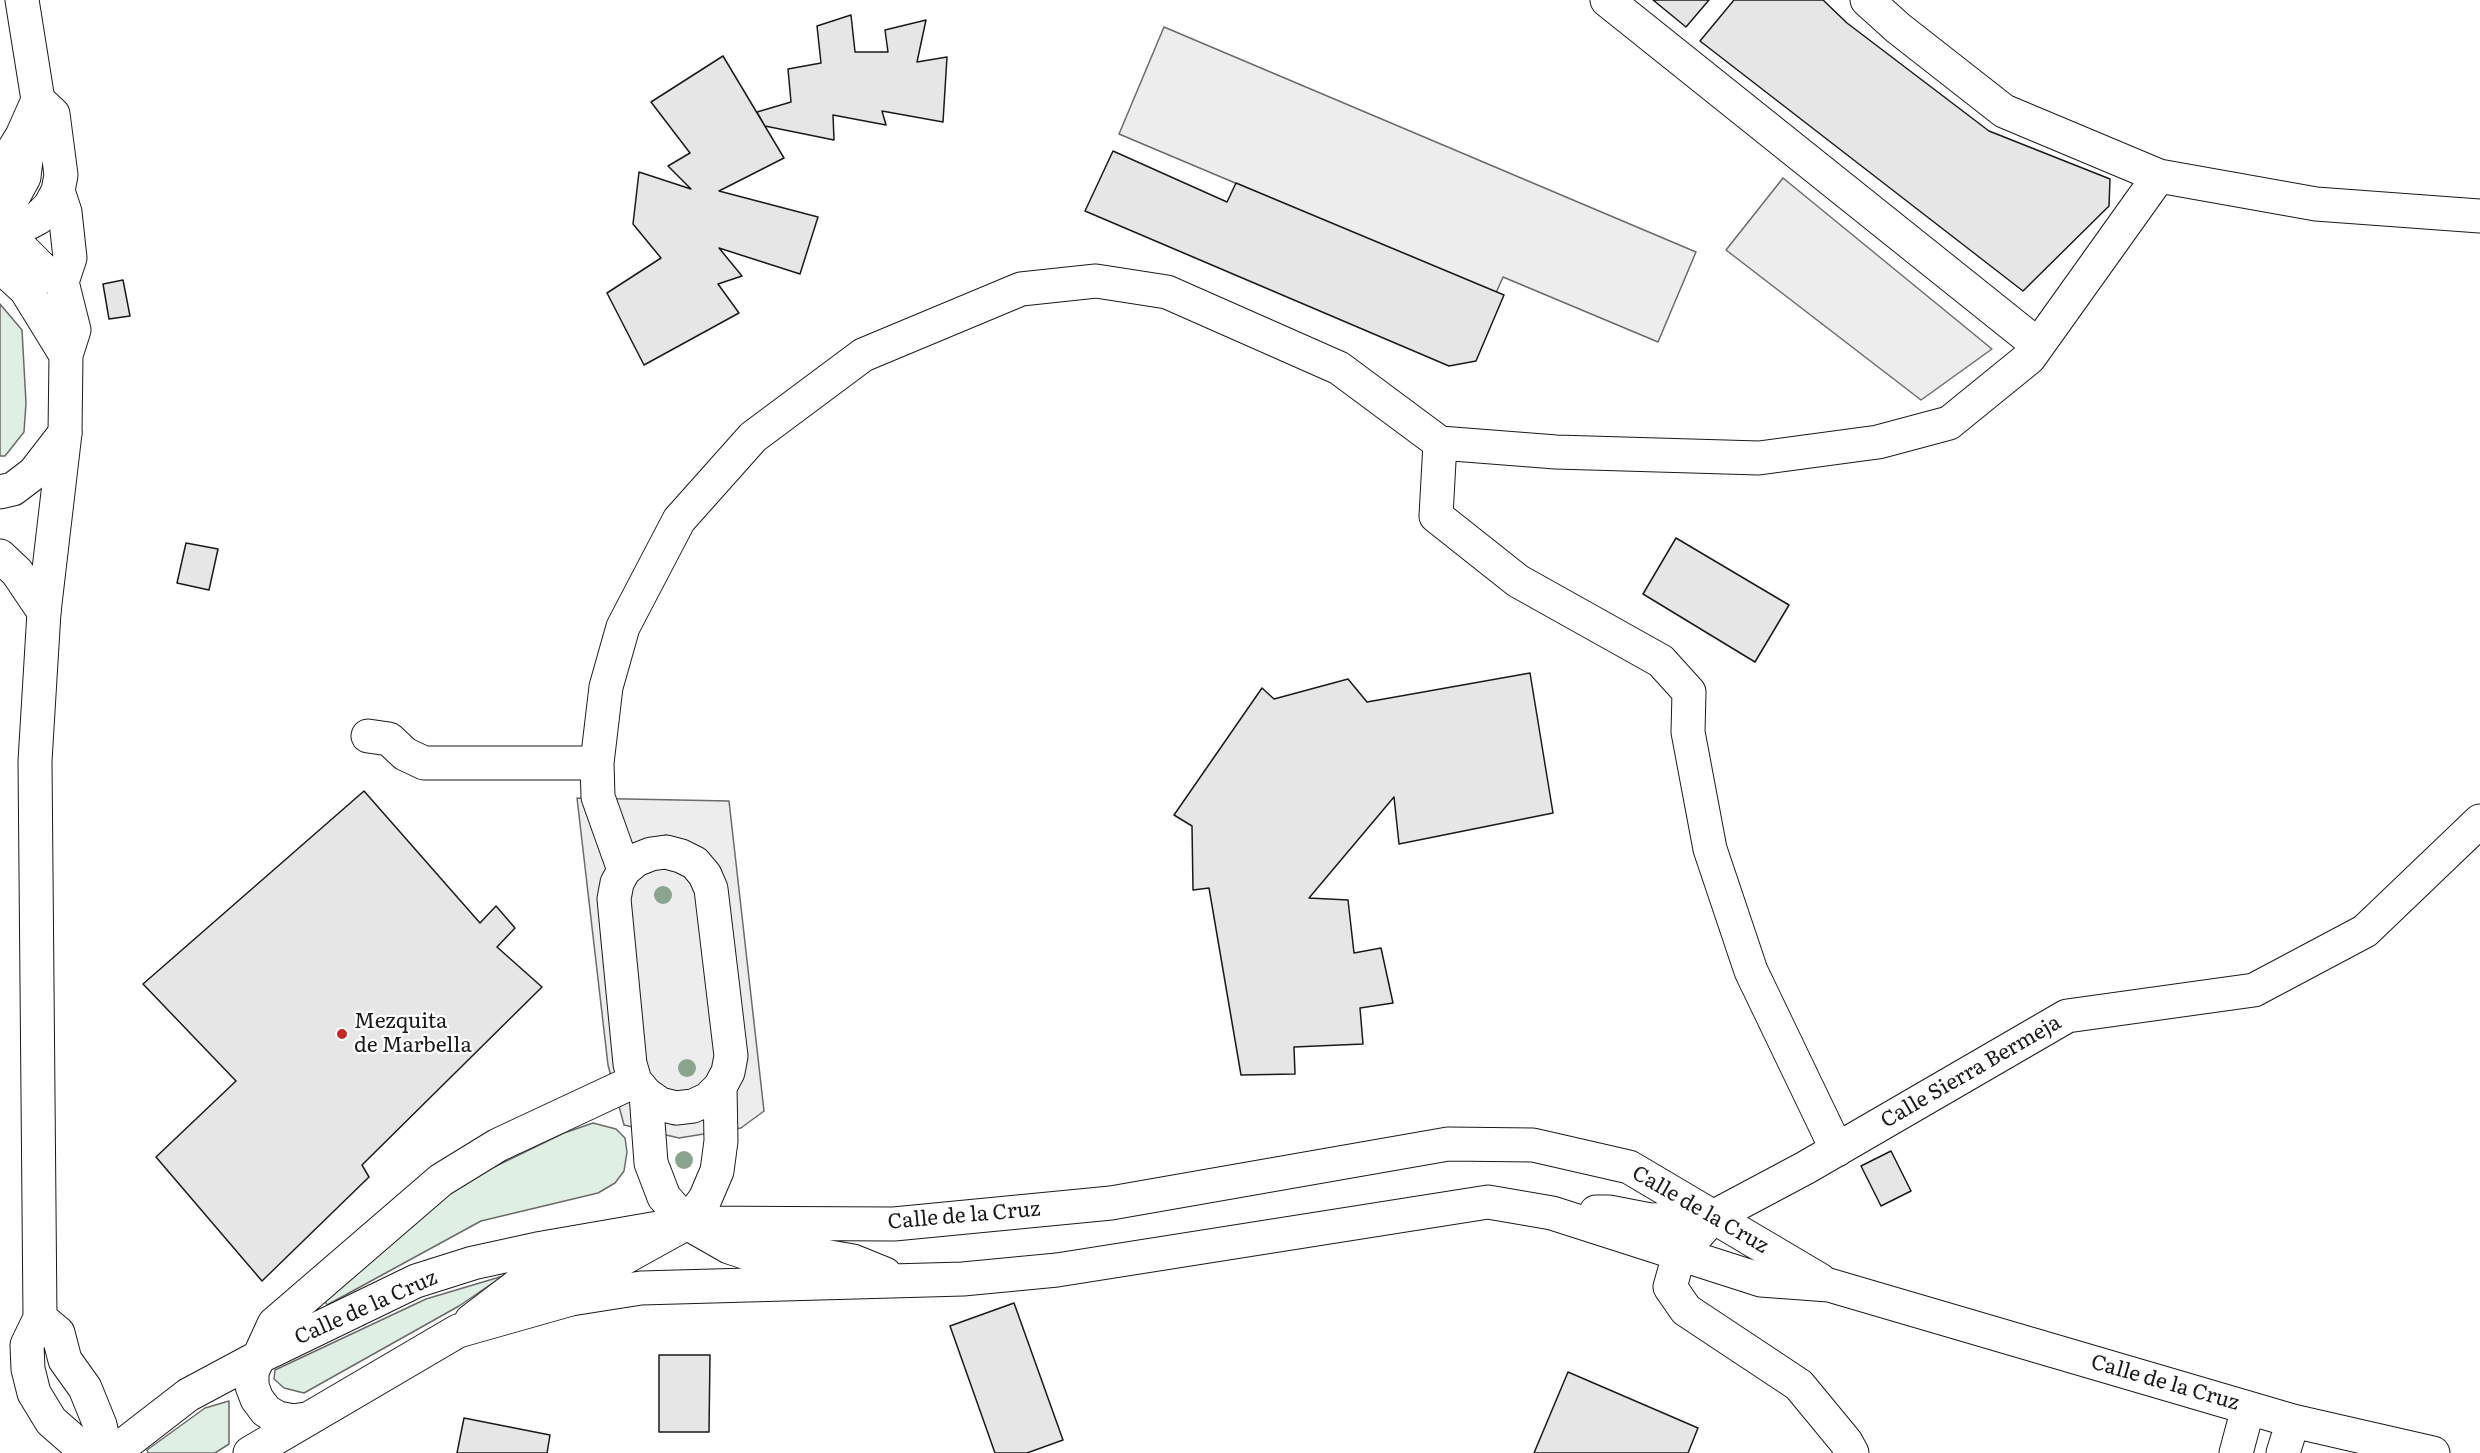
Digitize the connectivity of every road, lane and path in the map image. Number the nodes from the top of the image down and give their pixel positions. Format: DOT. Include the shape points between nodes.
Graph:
graph roads {
  1 [pos="22,0"];
  2 [pos="1607,0"];
  3 [pos="1867,0"];
  4 [pos="38,100"];
  5 [pos="22,136"];
  6 [pos="0,172"];
  7 [pos="2159,176"];
  8 [pos="58,191"];
  9 [pos="2480,216"];
  10 [pos="0,221"];
  11 [pos="0,230"];
  12 [pos="0,234"];
  13 [pos="0,266"];
  14 [pos="62,282"];
  15 [pos="2038,345"];
  16 [pos="66,355"];
  17 [pos="65,434"];
  18 [pos="1440,443"];
  19 [pos="0,492"];
  20 [pos="0,556"];
  21 [pos="44,612"];
  22 [pos="368,736"];
  23 [pos="597,763"];
  24 [pos="2480,821"];
  25 [pos="624,870"];
  26 [pos="640,1088"];
  27 [pos="720,1088"];
  28 [pos="1837,1150"];
  29 [pos="1552,1213"];
  30 [pos="1713,1217"];
  31 [pos="687,1223"];
  32 [pos="1679,1255"];
  33 [pos="902,1281"];
  34 [pos="1829,1285"];
  35 [pos="40,1318"];
  36 [pos="458,1331"];
  37 [pos="257,1358"];
  38 [pos="2248,1408"];
  39 [pos="306,1419"];
  40 [pos="2293,1421"];
  41 [pos="95,1453"];
  42 [pos="106,1453"];
  43 [pos="113,1453"];
  44 [pos="250,1453"];
  45 [pos="1852,1453"];
  46 [pos="2236,1453"];
  47 [pos="2283,1453"];
  48 [pos="2433,1453"];
  1 -- 4 [label="street"];
  2 -- 15 [label="street"];
  3 -- 7 [label="street" via="2004,111"];
  4 -- 5 [label="street"];
  4 -- 8 [label="street" via="53,114 61,175"];
  5 -- 6 [label="street"];
  5 -- 10 [label="street" via="27,151 24,177"];
  7 -- 9 [label="street" via="2316,204"];
  7 -- 15 [label="street"];
  8 -- 11 [label="street" via="38,218 23,226"];
  8 -- 14 [label="street" via="65,212 70,258"];
  12 -- 14 [label="street"];
  13 -- 16 [label="street" via="26,290"];
  14 -- 16 [label="street" via="74,330"];
  15 -- 18 [label="street" via="2029,358 1949,423 1878,442 1759,458 1556,452"];
  16 -- 17 [label="street"];
  17 -- 19 [label="street" via="34,473 14,489"];
  17 -- 21 [label="street"];
  18 -- 23 [label="street" via="1339,368 1167,292 1096,281 1021,289 863,355 753,437 679,520 623,627 606,687"];
  18 -- 28 [label="street" via="1436,516 1518,581 1661,661 1689,692 1688,732 1710,849 1751,971"];
  20 -- 21 [label="street" via="17,572"];
  21 -- 35 [label="street" via="35,761"];
  22 -- 23 [label="street" via="389,739 405,754 424,763"];
  23 -- 25 [label="street" via="598,796"];
  24 -- 28 [label="street, Calle Sierra Bermeja" via="2365,931 2254,990 2067,1016"];
  25 -- 26 [label="street" via="614,899 630,1064"];
  25 -- 27 [label="street" via="636,860 666,852 681,856 705,875 711,889 731,1056"];
  26 -- 27 [label="street" via="660,1104 676,1108 693,1106"];
  26 -- 31 [label="street" via="651,1162 664,1197"];
  26 -- 37 [label="street" via="498,1145 441,1180 274,1324"];
  27 -- 31 [label="street" via="717,1171 705,1199"];
  28 -- 30 [label="street, Calle Sierra Bermeja"];
  29 -- 30 [label="street" via="1609,1212 1650,1220"];
  29 -- 32 [label="street, Calle de la Cruz"];
  29 -- 33 [label="street, Calle de la Cruz" via="1488,1202 1057,1270"];
  30 -- 31 [label="street, Calle de la Cruz" via="1629,1167 1533,1145 1448,1144 1111,1203 894,1224"];
  30 -- 32 [label="street"];
  30 -- 34 [label="street, Calle de la Cruz"];
  31 -- 33 [label="street" via="756,1256 812,1254 853,1261"];
  31 -- 36 [label="street" via="622,1259 565,1268 520,1283"];
  31 -- 37 [label="street, Calle de la Cruz" via="537,1249 416,1281"];
  32 -- 34 [label="street, Calle de la Cruz" via="1761,1280"];
  32 -- 45 [label="street" via="1670,1287 1686,1310 1799,1385"];
  33 -- 36 [label="street, Calle de la Cruz" via="640,1288 572,1299"];
  34 -- 38 [label="street, Calle de la Cruz"];
  35 -- 41 [label="street" via="27,1345 34,1393 51,1420 76,1443"];
  35 -- 42 [label="street" via="58,1333 65,1360 85,1388"];
  36 -- 39 [label="street, Calle de la Cruz"];
  37 -- 39 [label="street" via="252,1379 257,1400 278,1418"];
  37 -- 43 [label="street, Calle de la Cruz" via="188,1395"];
  38 -- 40 [label="street, Calle de la Cruz"];
  38 -- 46 [label="street"];
  39 -- 44 [label="street, Calle de la Cruz"];
  40 -- 47 [label="street"];
  40 -- 48 [label="street, Calle de la Cruz"];
}
